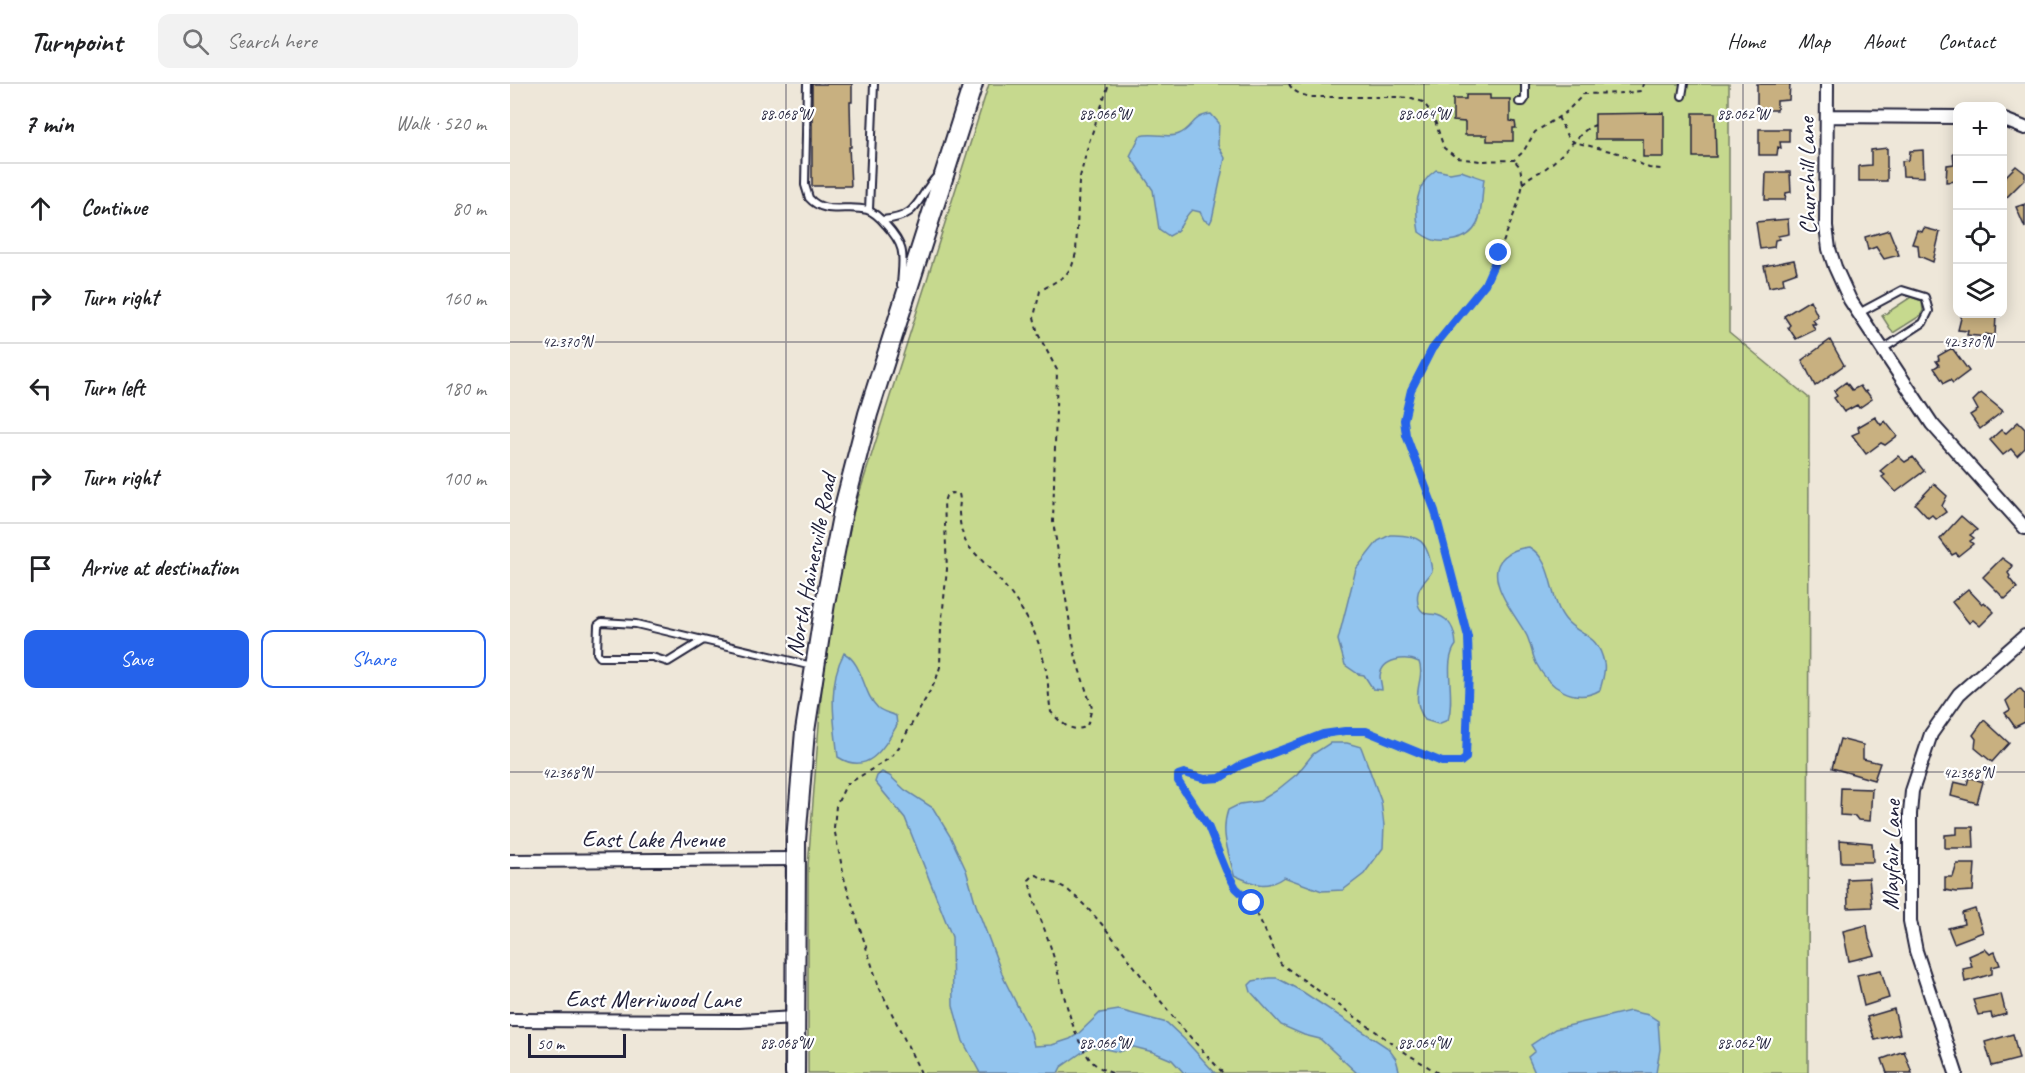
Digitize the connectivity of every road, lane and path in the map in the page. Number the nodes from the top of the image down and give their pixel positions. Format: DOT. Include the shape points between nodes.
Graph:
graph roads {
  1 [pos="807,84"];
  2 [pos="874,84"];
  3 [pos="973,84"];
  4 [pos="1109,84"];
  5 [pos="1289,84"];
  6 [pos="1525,84"];
  7 [pos="1643,84"];
  8 [pos="1684,84"];
  9 [pos="1827,84"];
  10 [pos="1682,96"];
  11 [pos="1519,102"];
  12 [pos="1827,116"];
  13 [pos="1558,117"];
  14 [pos="1953,117"];
  15 [pos="2007,121"];
  16 [pos="1595,125"];
  17 [pos="2025,128"];
  18 [pos="1574,142"];
  19 [pos="1514,160"];
  20 [pos="947,166"];
  21 [pos="1661,169"];
  22 [pos="1523,184"];
  23 [pos="869,210"];
  24 [pos="882,220"];
  25 [pos="1858,313"];
  26 [pos="900,314"];
  27 [pos="1882,350"];
  28 [pos="2025,528"];
  29 [pos="2025,636"];
  30 [pos="702,641"];
  31 [pos="815,667"];
  32 [pos="796,859"];
  33 [pos="510,861"];
  34 [pos="795,1018"];
  35 [pos="510,1020"];
  36 [pos="795,1073"];
  37 [pos="921,1073"];
  38 [pos="1112,1073"];
  39 [pos="1223,1073"];
  40 [pos="1438,1073"];
  41 [pos="1956,1073"];
  1 -- 23 [label="lane" via="809,198 825,208"];
  2 -- 23 [label="lane"];
  3 -- 20 [label="main road, North Hainesville Road"];
  4 -- 37 [label="path" via="1079,181 1072,266 1065,276 1040,291 1034,317 1038,334 1058,370 1053,522 1076,659 1092,708 1087,726 1068,727 1051,712 1045,665 1036,635 1020,604 962,537 961,499 959,494 952,493 944,502 947,569 936,680 899,747 890,758 846,785 836,806 834,828 856,919 879,987"];
  5 -- 19 [label="path" via="1300,94 1311,97 1412,98 1431,110 1444,148 1457,158"];
  6 -- 11 [label="lane" via="1525,99"];
  7 -- 13 [label="path" via="1641,91 1584,94"];
  8 -- 10 [label="lane"];
  9 -- 12 [label="street, Churchill Lane"];
  12 -- 14 [label="street"];
  12 -- 25 [label="street, Churchill Lane" via="1829,249"];
  13 -- 18 [label="path"];
  13 -- 19 [label="path" via="1535,132"];
  15 -- 17 [label="street"];
  16 -- 18 [label="path"];
  18 -- 21 [label="path"];
  18 -- 22 [label="path" via="1545,170"];
  19 -- 22 [label="path" via="1520,167"];
  20 -- 24 [label="lane" via="911,212"];
  20 -- 26 [label="main road, North Hainesville Road"];
  22 -- 40 [label="path" via="1485,284 1432,349 1411,390 1404,420 1435,511 1468,637 1466,758 1461,762 1442,762 1366,731 1345,731 1323,734 1239,766 1220,778 1178,775 1178,781 1208,826 1226,870 1236,888 1252,903 1281,963"];
  23 -- 24 [label="lane"];
  24 -- 26 [label="lane" via="901,246"];
  25 -- 27 [label="street, Churchill Lane"];
  25 -- 27 [label="lane" via="1902,290 1925,297 1929,311 1923,323"];
  26 -- 31 [label="main road, North Hainesville Road" via="867,414 843,511"];
  27 -- 28 [label="street, Churchill Lane" via="1932,424"];
  29 -- 41 [label="street, Mayfair Lane" via="1959,694 1931,734 1912,791 1910,921"];
  30 -- 30 [label="lane" via="636,624 602,622 598,625 597,653 600,657 652,657 668,662"];
  30 -- 31 [label="lane"];
  31 -- 32 [label="main road, North Hainesville Road" via="805,731"];
  32 -- 33 [label="street, East Lake Avenue"];
  32 -- 34 [label="main road, North Hainesville Road"];
  34 -- 35 [label="street, East Merriwood Lane"];
  34 -- 36 [label="main road, North Hainesville Road"];
  38 -- 39 [label="path" via="1099,1068 1084,1052 1031,889 1029,880 1033,876 1067,889 1083,905"];
}
